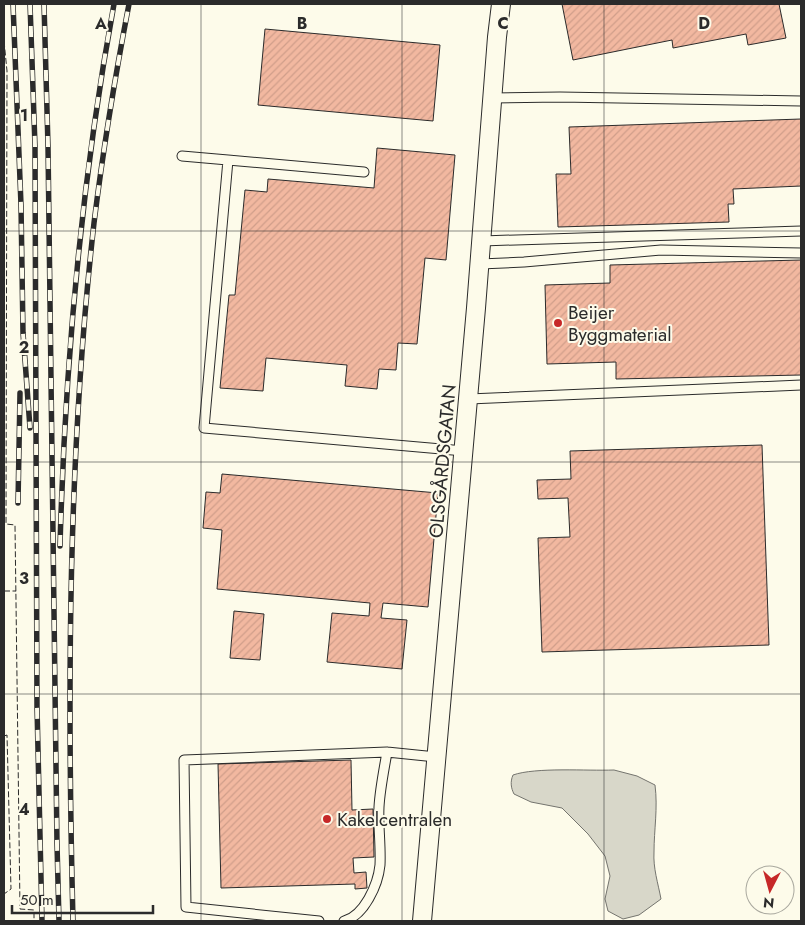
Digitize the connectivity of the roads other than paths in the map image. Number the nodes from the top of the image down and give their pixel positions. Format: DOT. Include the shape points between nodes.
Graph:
graph roads {
  1 [pos="501,4"];
  2 [pos="492,98"];
  3 [pos="801,101"];
  4 [pos="182,156"];
  5 [pos="228,160"];
  6 [pos="364,172"];
  7 [pos="801,231"];
  8 [pos="482,241"];
  9 [pos="801,253"];
  10 [pos="480,264"];
  11 [pos="801,384"];
  12 [pos="469,399"];
  13 [pos="464,451"];
  14 [pos="387,752"];
  15 [pos="436,757"];
  16 [pos="318,921"];
  17 [pos="344,921"];
  18 [pos="422,921"];
  1 -- 2 [label="street, OLSGÅRDSGATAN"];
  2 -- 3 [label="lane"];
  2 -- 8 [label="street, OLSGÅRDSGATAN"];
  4 -- 5 [label="lane"];
  5 -- 6 [label="lane"];
  5 -- 13 [label="lane" via="204,428"];
  7 -- 8 [label="lane"];
  8 -- 10 [label="street, OLSGÅRDSGATAN"];
  9 -- 10 [label="lane" via="661,250"];
  10 -- 12 [label="street, OLSGÅRDSGATAN"];
  11 -- 12 [label="lane"];
  12 -- 13 [label="street, OLSGÅRDSGATAN"];
  13 -- 15 [label="street, OLSGÅRDSGATAN"];
  14 -- 15 [label="lane"];
  14 -- 16 [label="lane" via="184,760 186,907"];
  14 -- 17 [label="lane" via="380,806 380,867 371,894 360,912"];
  15 -- 18 [label="street, OLSGÅRDSGATAN"];
}
